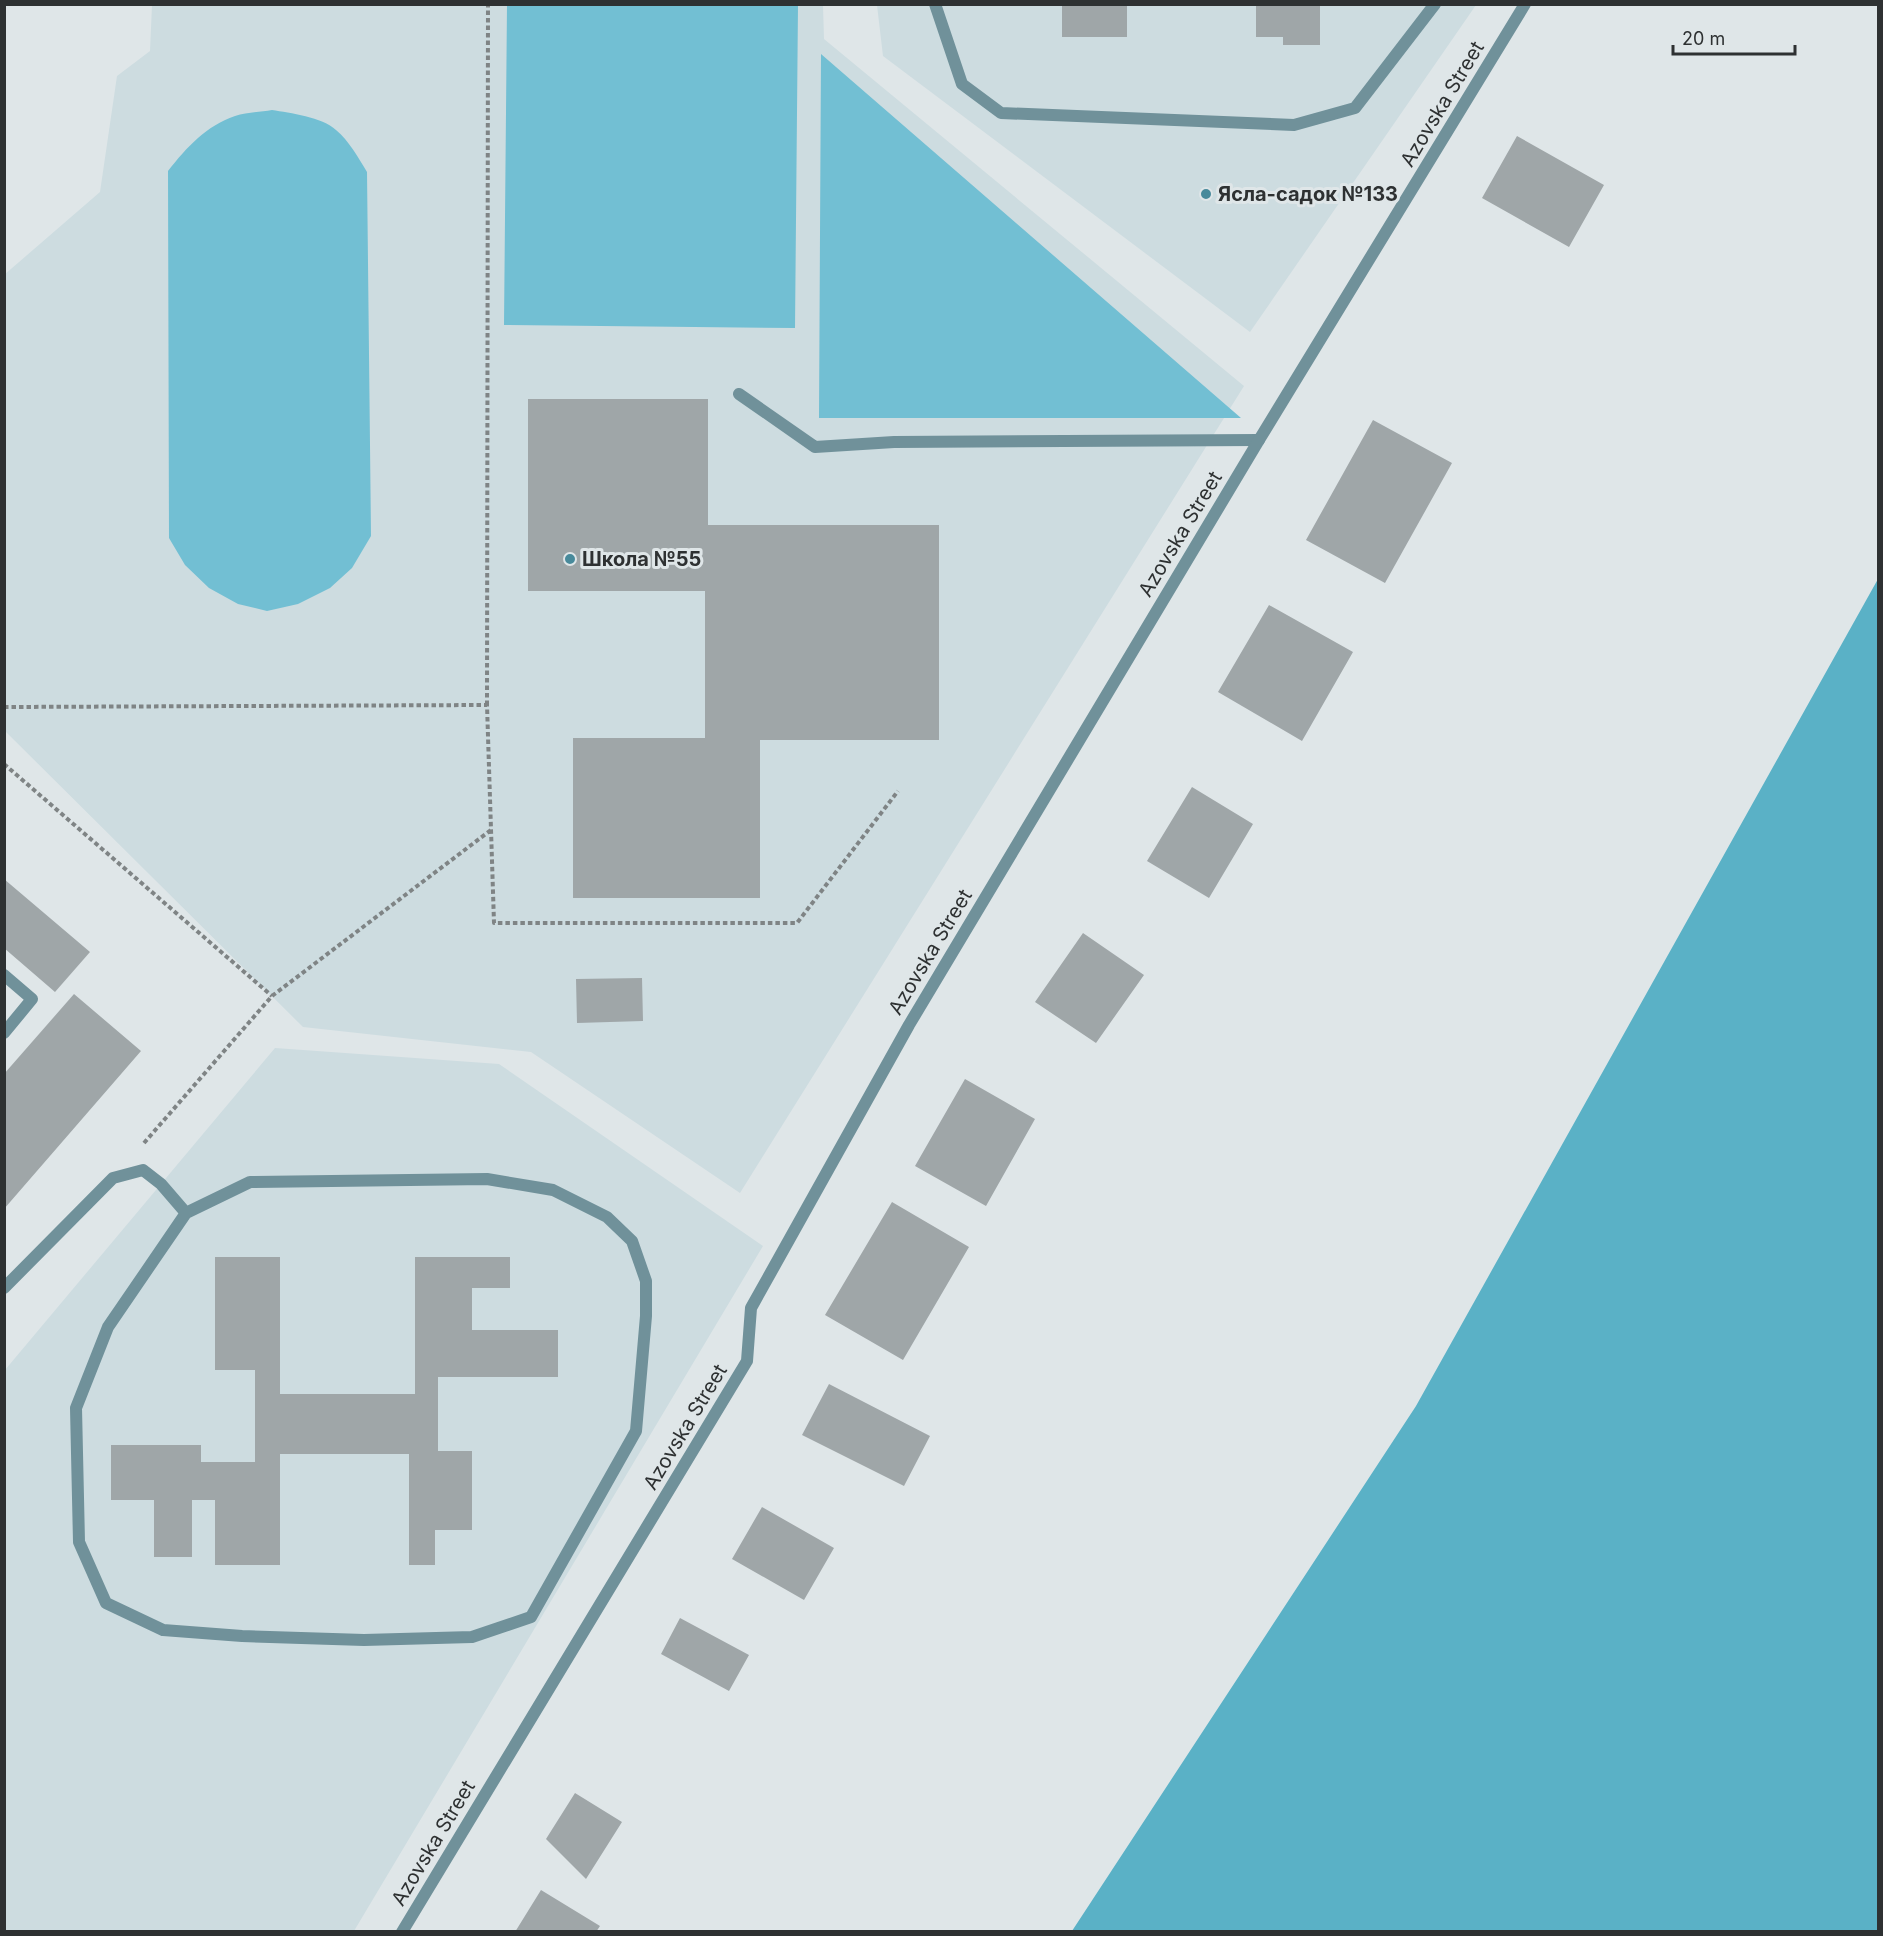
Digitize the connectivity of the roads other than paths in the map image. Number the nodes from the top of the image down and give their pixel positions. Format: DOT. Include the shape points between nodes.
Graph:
graph roads {
  1 [pos="935,4"];
  2 [pos="1434,4"];
  3 [pos="1525,4"];
  4 [pos="739,394"];
  5 [pos="1259,440"];
  6 [pos="4,975"];
  7 [pos="4,1033"];
  8 [pos="186,1213"];
  9 [pos="4,1288"];
  10 [pos="402,1932"];
  1 -- 2 [label="street" via="962,84 1001,113 1294,124 1355,108"];
  3 -- 5 [label="street, Azovska Street"];
  4 -- 5 [label="street" via="815,447 894,442"];
  5 -- 10 [label="street, Azovska Street" via="909,1025 751,1308 747,1361"];
  6 -- 7 [label="street" via="32,999"];
  8 -- 8 [label="street" via="108,1327 76,1408 79,1542 106,1603 163,1630 342,1640 472,1637 531,1617 636,1431 646,1281 632,1241 607,1217 553,1190 487,1179 250,1182"];
  8 -- 9 [label="street" via="161,1184 142,1170 113,1178"];
}
